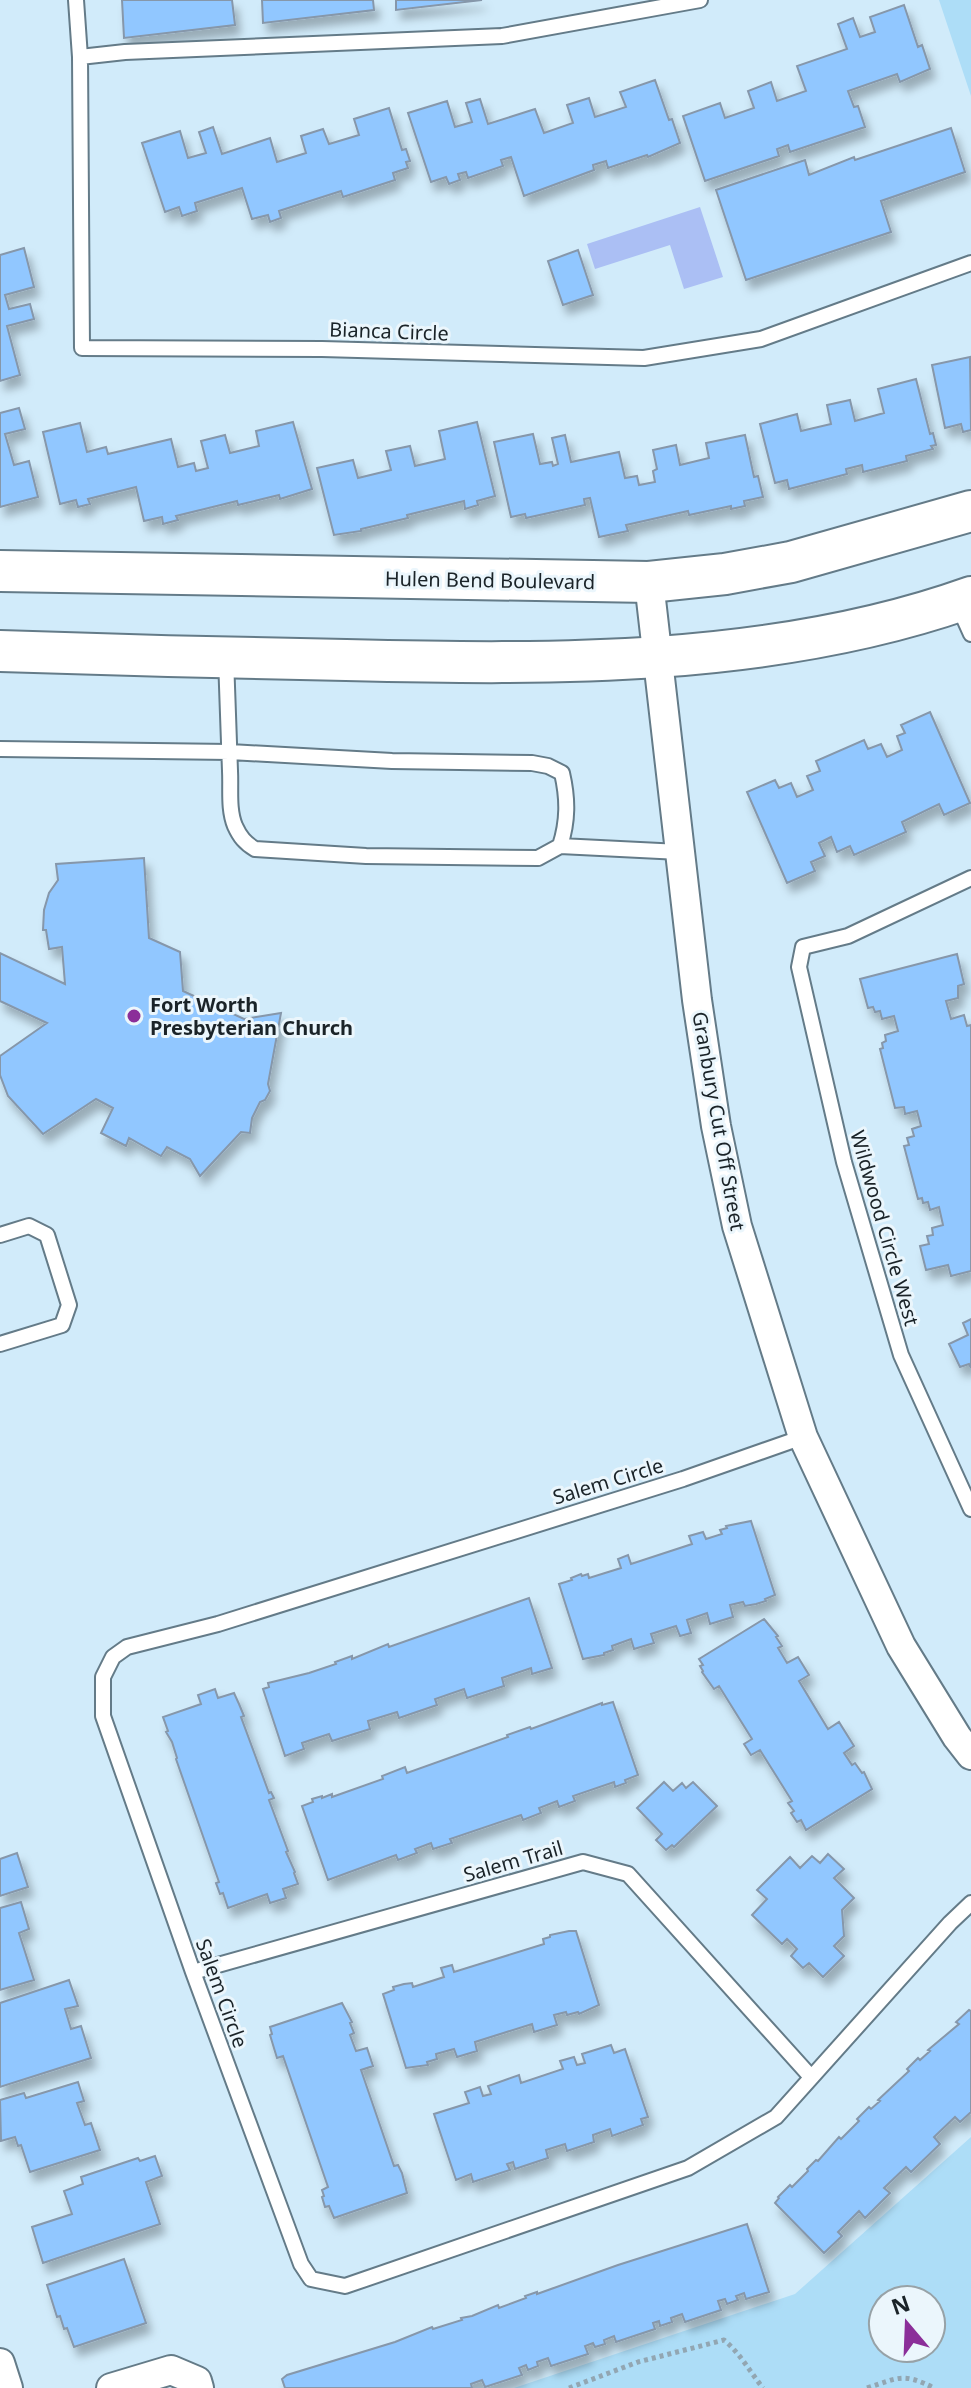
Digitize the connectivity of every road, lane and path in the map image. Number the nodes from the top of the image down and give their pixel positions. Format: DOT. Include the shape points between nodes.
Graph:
graph roads {
  1 [pos="76,0"];
  2 [pos="700,0"];
  3 [pos="80,57"];
  4 [pos="971,263"];
  5 [pos="971,511"];
  6 [pos="0,571"];
  7 [pos="649,582"];
  8 [pos="966,611"];
  9 [pos="0,651"];
  10 [pos="226,658"];
  11 [pos="658,658"];
  12 [pos="0,749"];
  13 [pos="230,752"];
  14 [pos="560,846"];
  15 [pos="680,852"];
  16 [pos="971,878"];
  17 [pos="0,1235"];
  18 [pos="0,1344"];
  19 [pos="803,1437"];
  20 [pos="971,1509"];
  21 [pos="971,1755"];
  22 [pos="971,1903"];
  23 [pos="193,1972"];
  24 [pos="811,2077"];
  25 [pos="0,2363"];
  26 [pos="198,2384"];
  27 [pos="875,2387"];
  28 [pos="8,2388"];
  29 [pos="111,2388"];
  30 [pos="569,2388"];
  31 [pos="763,2388"];
  32 [pos="867,2388"];
  33 [pos="934,2388"];
  1 -- 3 [label="lane, Bianca Circle"];
  2 -- 3 [label="lane" via="502,36"];
  3 -- 4 [label="lane, Bianca Circle" via="82,348 644,358 761,339"];
  5 -- 7 [label="street, Hulen Bend Boulevard" via="791,562"];
  6 -- 7 [label="street, Hulen Bend Boulevard"];
  7 -- 11 [label="street, Granbury Cut Off Street"];
  8 -- 11 [label="street" via="797,641"];
  9 -- 10 [label="street"];
  10 -- 11 [label="street" via="509,664"];
  10 -- 13 [label="lane"];
  11 -- 15 [label="street, Granbury Cut Off Street"];
  12 -- 13 [label="lane"];
  13 -- 14 [label="lane" via="548,766 562,773 567,794"];
  13 -- 14 [label="lane" via="235,826 244,843 255,849 538,858"];
  14 -- 15 [label="lane"];
  15 -- 19 [label="street, Granbury Cut Off Street" via="716,1126 737,1226"];
  16 -- 20 [label="lane, Wildwood Circle West" via="848,936 803,947 799,967 844,1162 901,1355"];
  17 -- 18 [label="lane" via="29,1226 47,1235 69,1305 62,1325"];
  19 -- 21 [label="street, Granbury Cut Off Street" via="901,1646"];
  19 -- 23 [label="lane, Salem Circle" via="218,1624 127,1647 113,1657 103,1677 103,1716"];
  22 -- 24 [label="lane, Salem Circle"];
  23 -- 24 [label="lane, Salem Trail" via="583,1862 628,1874"];
  23 -- 24 [label="lane, Salem Circle" via="301,2264 311,2279 345,2286 688,2168 776,2117"];
  25 -- 28 [label="street"];
  26 -- 29 [label="street" via="171,2370"];
  27 -- 32 [label="path"];
  27 -- 33 [label="path" via="896,2377"];
  30 -- 31 [label="path" via="638,2362 724,2340"];
}
